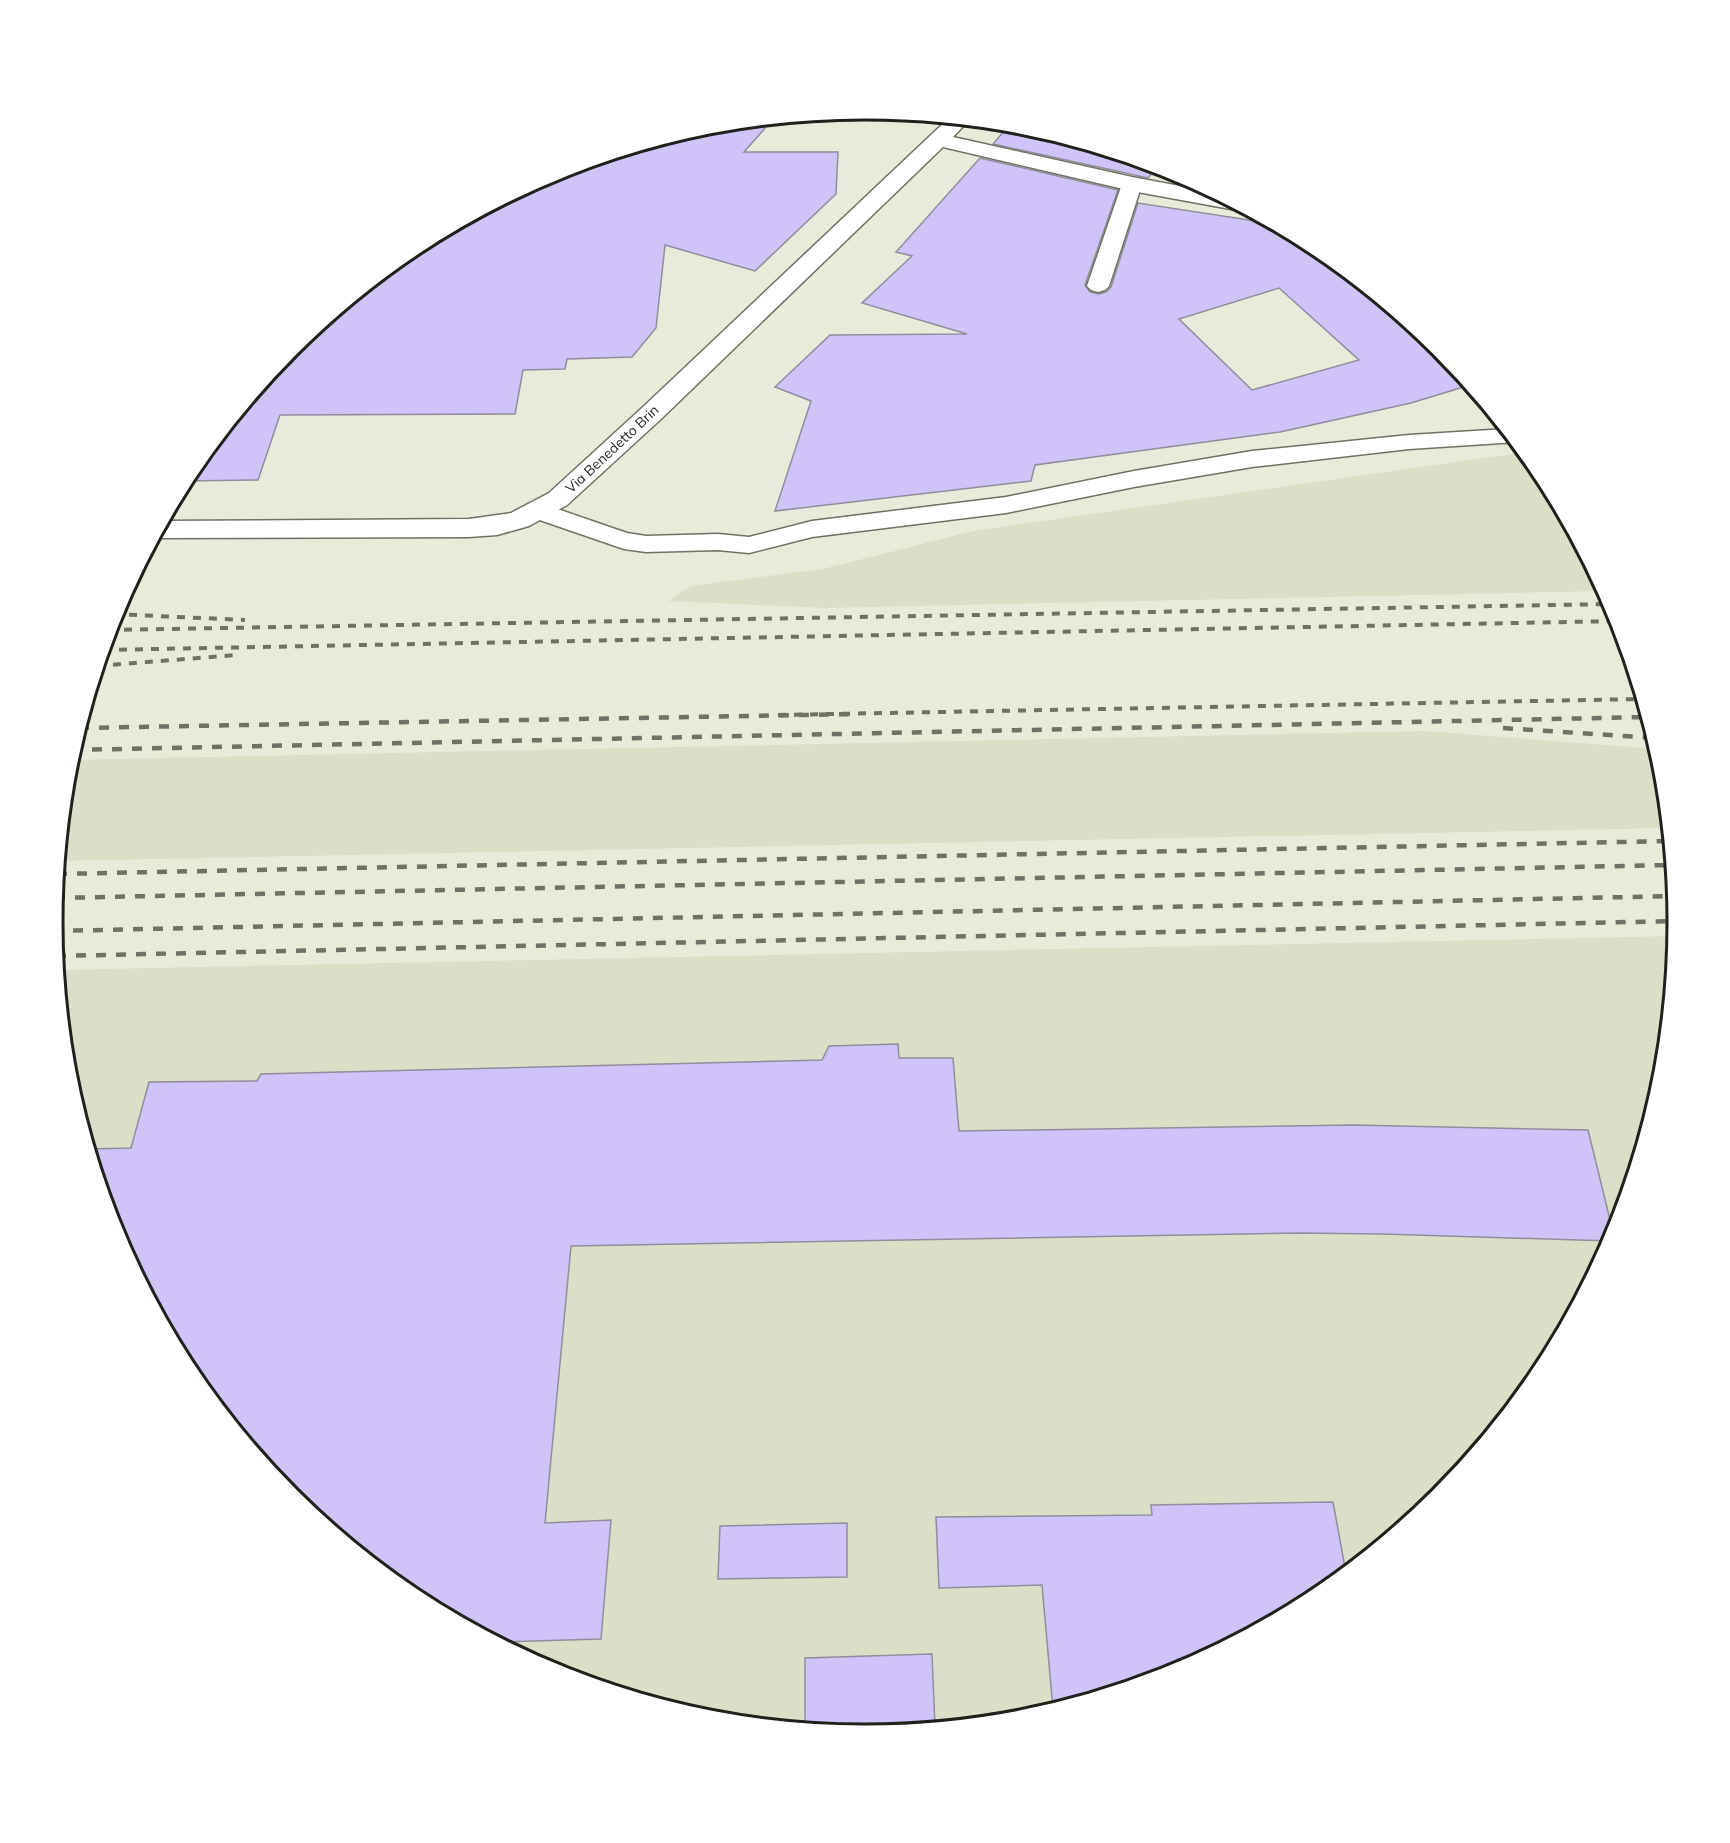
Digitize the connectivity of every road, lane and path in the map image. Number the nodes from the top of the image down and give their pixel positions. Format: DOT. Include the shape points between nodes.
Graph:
graph roads {
  1 [pos="955,125"];
  2 [pos="940,140"];
  3 [pos="1132,184"];
  4 [pos="1212,199"];
  5 [pos="1098,286"];
  6 [pos="1503,436"];
  7 [pos="540,511"];
  8 [pos="165,530"];
  1 -- 2 [label="street, Via Benedetto Brin"];
  2 -- 3 [label="street"];
  2 -- 7 [label="street, Via Benedetto Brin" via="652,413"];
  3 -- 4 [label="street"];
  3 -- 5 [label="lane"];
  6 -- 7 [label="lane" via="1252,459 1006,505 812,529 749,545 624,541"];
  7 -- 8 [label="street, Via Benedetto Brin" via="497,526 469,528"];
}
